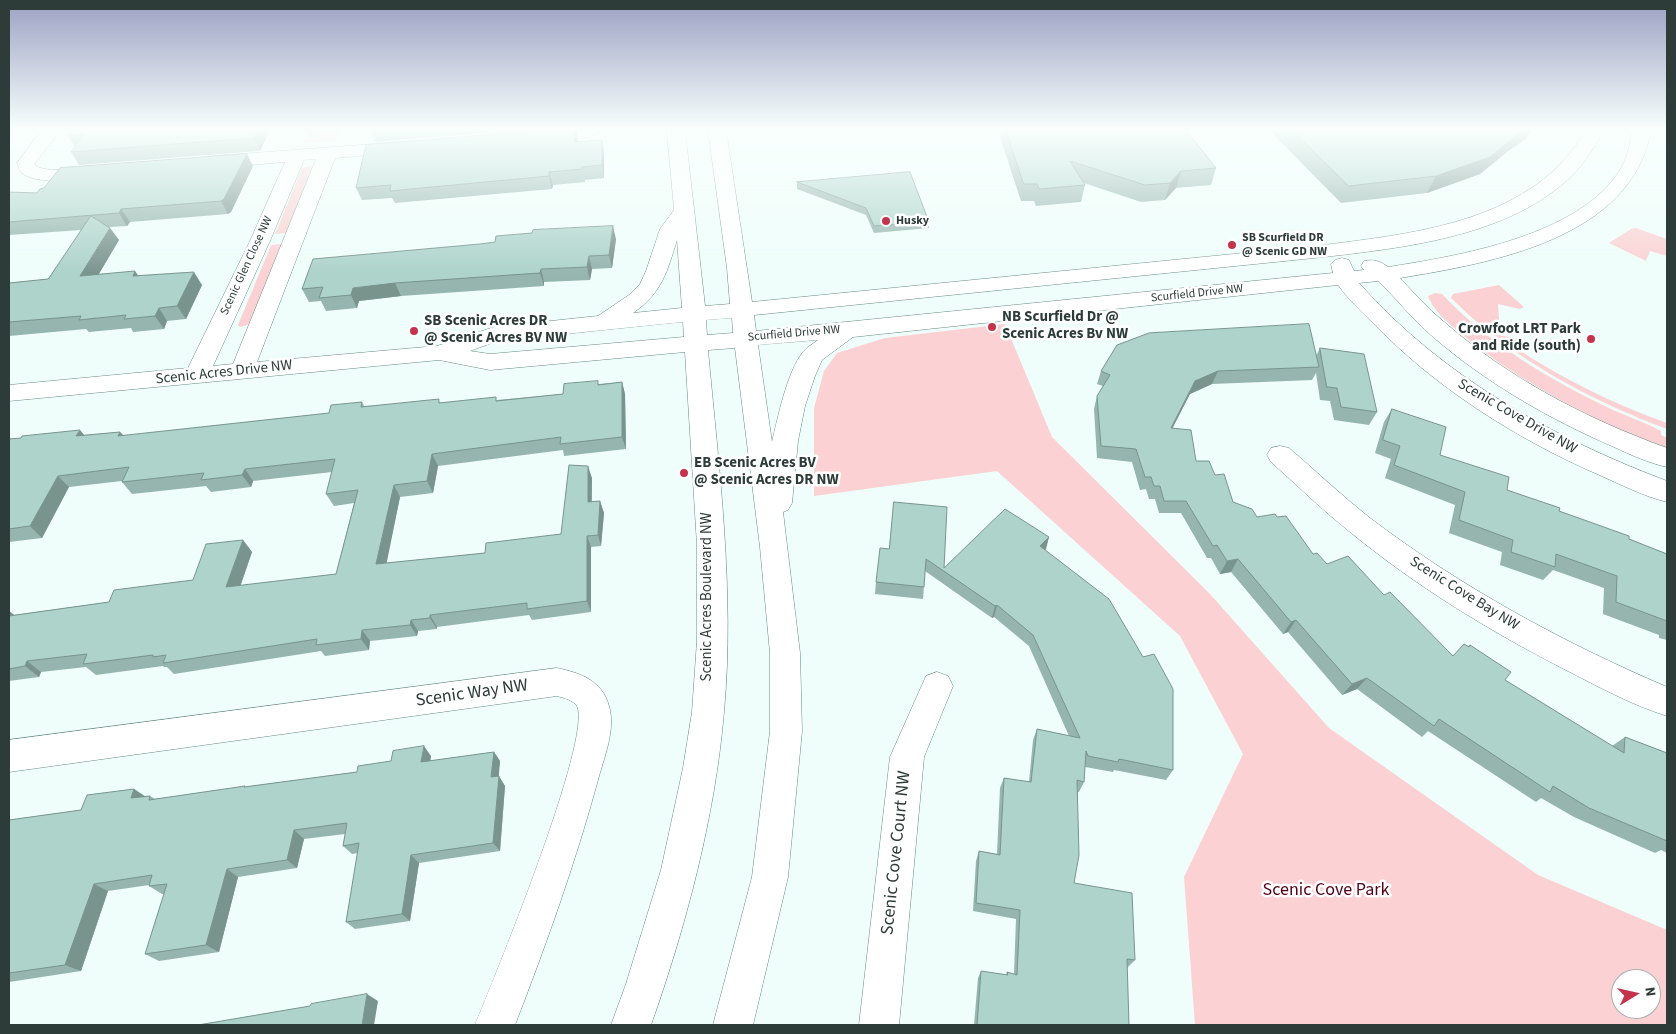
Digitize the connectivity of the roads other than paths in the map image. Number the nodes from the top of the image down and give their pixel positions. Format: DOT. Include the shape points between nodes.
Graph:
graph roads {
  1 [pos="287,178"];
  2 [pos="318,178"];
  3 [pos="681,178"];
  4 [pos="724,178"];
  5 [pos="1559,178"];
  6 [pos="1623,178"];
  7 [pos="684,211"];
  8 [pos="1339,248"];
  9 [pos="1385,274"];
  10 [pos="1345,278"];
  11 [pos="743,309"];
  12 [pos="604,323"];
  13 [pos="695,329"];
  14 [pos="847,330"];
  15 [pos="745,339"];
  16 [pos="439,353"];
  17 [pos="242,371"];
  18 [pos="196,377"];
  19 [pos="9,393"];
  20 [pos="1280,455"];
  21 [pos="1667,458"];
  22 [pos="1667,492"];
  23 [pos="774,546"];
  24 [pos="936,686"];
  25 [pos="1667,702"];
  26 [pos="9,756"];
  27 [pos="496,1025"];
  28 [pos="631,1025"];
  29 [pos="732,1025"];
  30 [pos="879,1025"];
  1 -- 18 [label="street, Scenic Glen Close NW"];
  2 -- 17 [label="street"];
  3 -- 7 [label="street, Scenic Acres Boulevard NW"];
  4 -- 11 [label="street"];
  5 -- 8 [label="street, Scurfield Drive NW" via="1532,198 1472,223 1388,242"];
  6 -- 9 [label="street, Scurfield Drive NW" via="1599,202 1564,226 1528,241 1442,265"];
  7 -- 12 [label="street" via="670,230 649,287 637,300"];
  7 -- 13 [label="street, Scenic Acres Boulevard NW"];
  8 -- 9 [label="street, Scenic Cove Drive NW"];
  8 -- 10 [label="street, Scenic Cove Drive NW"];
  8 -- 11 [label="street, Scurfield Drive NW"];
  9 -- 10 [label="street, Scurfield Drive NW"];
  9 -- 21 [label="street, Scenic Cove Drive NW" via="1450,339 1515,384 1562,412"];
  10 -- 14 [label="street, Scurfield Drive NW"];
  10 -- 22 [label="street, Scenic Cove Drive NW" via="1407,344 1489,405 1607,468"];
  11 -- 13 [label="street, Scurfield Drive NW"];
  11 -- 15 [label="street"];
  12 -- 13 [label="street, Scenic Acres Drive NW"];
  12 -- 16 [label="street, Scenic Acres Drive NW" via="494,334"];
  13 -- 15 [label="street, Scurfield Drive NW"];
  13 -- 16 [label="street, Scenic Acres Drive NW" via="490,362"];
  13 -- 28 [label="street, Scenic Acres Boulevard NW" via="711,545 712,641 708,712 679,870"];
  14 -- 15 [label="street, Scurfield Drive NW"];
  14 -- 23 [label="street" via="812,356 793,406 785,441"];
  15 -- 23 [label="street"];
  16 -- 17 [label="street, Scenic Acres Drive NW"];
  17 -- 18 [label="street, Scenic Acres Drive NW"];
  18 -- 19 [label="street, Scenic Acres Drive NW"];
  20 -- 25 [label="street, Scenic Cove Bay NW" via="1360,525 1438,581 1552,649"];
  23 -- 29 [label="street" via="785,653 786,731 770,877"];
  24 -- 30 [label="street, Scenic Cove Court NW" via="907,757"];
  26 -- 27 [label="street, Scenic Way NW" via="557,682 576,686 588,695 595,712 592,737 566,837"];
}
